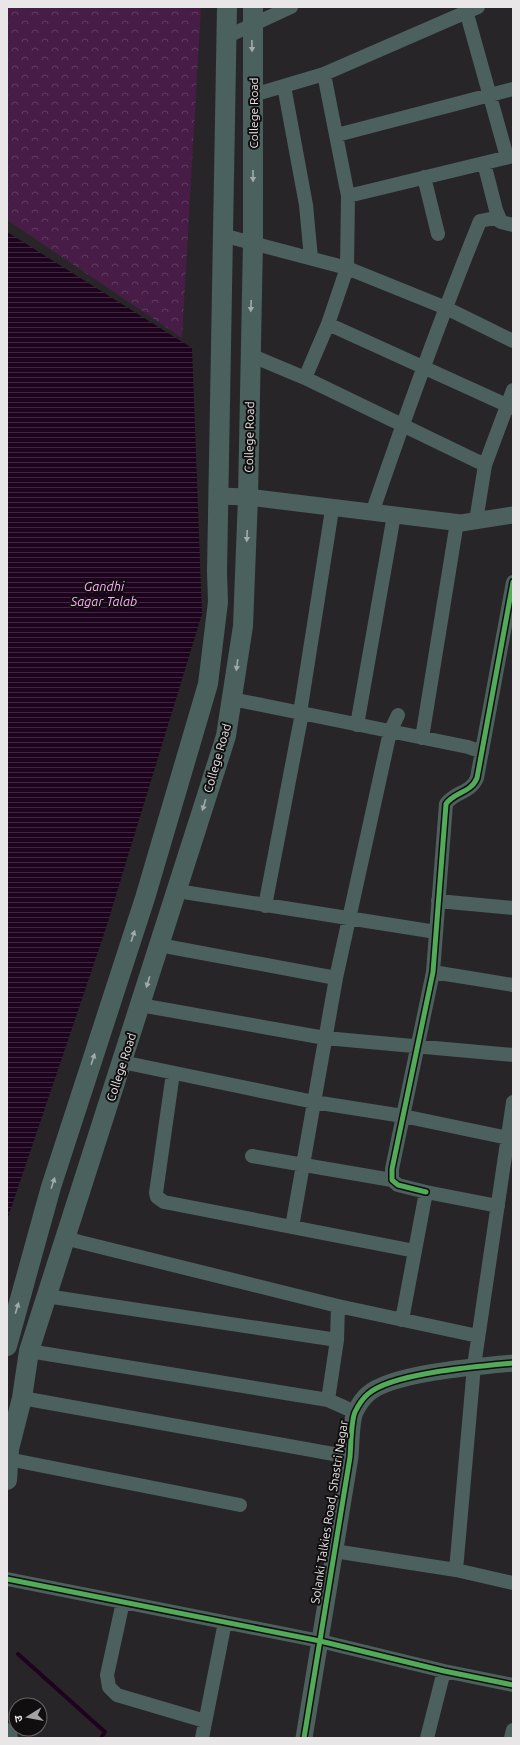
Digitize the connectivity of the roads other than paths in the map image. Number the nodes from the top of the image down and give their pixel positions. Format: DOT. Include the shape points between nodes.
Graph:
graph roads {
  1 [pos="227,7"];
  2 [pos="291,7"];
  3 [pos="470,9"];
  4 [pos="252,16"];
  5 [pos="226,37"];
  6 [pos="324,74"];
  7 [pos="284,86"];
  8 [pos="513,89"];
  9 [pos="253,95"];
  10 [pos="489,96"];
  11 [pos="337,135"];
  12 [pos="510,157"];
  13 [pos="484,163"];
  14 [pos="424,177"];
  15 [pos="348,196"];
  16 [pos="507,223"];
  17 [pos="438,234"];
  18 [pos="222,235"];
  19 [pos="253,242"];
  20 [pos="310,258"];
  21 [pos="347,268"];
  22 [pos="446,308"];
  23 [pos="328,324"];
  24 [pos="513,341"];
  25 [pos="250,355"];
  26 [pos="423,367"];
  27 [pos="306,378"];
  28 [pos="513,390"];
  29 [pos="511,407"];
  30 [pos="402,425"];
  31 [pos="485,465"];
  32 [pos="218,496"];
  33 [pos="248,497"];
  34 [pos="372,513"];
  35 [pos="394,515"];
  36 [pos="513,515"];
  37 [pos="331,516"];
  38 [pos="476,520"];
  39 [pos="457,522"];
  40 [pos="513,582"];
  41 [pos="232,699"];
  42 [pos="302,713"];
  43 [pos="398,715"];
  44 [pos="357,725"];
  45 [pos="390,732"];
  46 [pos="422,738"];
  47 [pos="482,752"];
  48 [pos="177,891"];
  49 [pos="438,901"];
  50 [pos="265,906"];
  51 [pos="513,908"];
  52 [pos="349,920"];
  53 [pos="436,932"];
  54 [pos="159,945"];
  55 [pos="433,972"];
  56 [pos="336,978"];
  57 [pos="513,985"];
  58 [pos="140,1005"];
  59 [pos="325,1038"];
  60 [pos="418,1046"];
  61 [pos="513,1054"];
  62 [pos="122,1062"];
  63 [pos="173,1073"];
  64 [pos="314,1102"];
  65 [pos="513,1102"];
  66 [pos="403,1116"];
  67 [pos="510,1138"];
  68 [pos="252,1156"];
  69 [pos="303,1166"];
  70 [pos="392,1180"];
  71 [pos="426,1192"];
  72 [pos="498,1206"];
  73 [pos="292,1227"];
  74 [pos="64,1238"];
  75 [pos="415,1251"];
  76 [pos="46,1296"];
  77 [pos="338,1306"];
  78 [pos="402,1320"];
  79 [pos="478,1336"];
  80 [pos="338,1340"];
  81 [pos="7,1346"];
  82 [pos="29,1351"];
  83 [pos="513,1363"];
  84 [pos="474,1366"];
  85 [pos="22,1398"];
  86 [pos="328,1400"];
  87 [pos="355,1412"];
  88 [pos="350,1457"];
  89 [pos="8,1459"];
  90 [pos="7,1480"];
  91 [pos="240,1505"];
  92 [pos="334,1551"];
  93 [pos="456,1570"];
  94 [pos="7,1579"];
  95 [pos="513,1583"];
  96 [pos="123,1602"];
  97 [pos="225,1622"];
  98 [pos="320,1641"];
  99 [pos="444,1671"];
  100 [pos="513,1685"];
  101 [pos="205,1721"];
  102 [pos="513,1730"];
  103 [pos="7,1732"];
  104 [pos="8,1738"];
  105 [pos="202,1738"];
  106 [pos="304,1738"];
  107 [pos="427,1738"];
  108 [pos="511,1738"];
  1 -- 5 [label="main road"];
  2 -- 4 [label="street"];
  3 -- 6 [label="street"];
  3 -- 10 [label="street"];
  4 -- 5 [label="street"];
  4 -- 9 [label="main road, College Road, one-way"];
  5 -- 18 [label="main road"];
  6 -- 7 [label="street"];
  6 -- 11 [label="street"];
  7 -- 9 [label="street"];
  7 -- 20 [label="street" via="306,205"];
  8 -- 10 [label="street"];
  9 -- 19 [label="main road, College Road, one-way"];
  10 -- 11 [label="street"];
  10 -- 12 [label="street"];
  11 -- 15 [label="street"];
  12 -- 13 [label="street"];
  13 -- 14 [label="street"];
  13 -- 16 [label="street" via="496,210"];
  14 -- 15 [label="street"];
  14 -- 17 [label="street"];
  15 -- 21 [label="street"];
  16 -- 22 [label="street" via="495,218 480,221"];
  18 -- 19 [label="street"];
  18 -- 32 [label="main road"];
  19 -- 20 [label="street"];
  19 -- 25 [label="main road, College Road, one-way"];
  20 -- 21 [label="street"];
  21 -- 22 [label="street"];
  21 -- 23 [label="street"];
  22 -- 24 [label="street"];
  22 -- 26 [label="street"];
  23 -- 26 [label="street"];
  23 -- 27 [label="street"];
  25 -- 27 [label="street"];
  25 -- 33 [label="main road, College Road"];
  26 -- 29 [label="street"];
  26 -- 30 [label="street"];
  27 -- 30 [label="street"];
  28 -- 29 [label="street"];
  29 -- 31 [label="street"];
  30 -- 31 [label="street"];
  30 -- 34 [label="street"];
  31 -- 38 [label="street"];
  32 -- 33 [label="street"];
  81 -- 32 [label="main road, one-way" via="51,1187 145,898 208,684 218,602"];
  33 -- 34 [label="street"];
  33 -- 41 [label="main road, College Road, one-way" via="243,626"];
  34 -- 35 [label="street"];
  35 -- 39 [label="street"];
  35 -- 44 [label="street"];
  36 -- 38 [label="street"];
  37 -- 42 [label="street"];
  38 -- 39 [label="street"];
  39 -- 46 [label="street"];
  40 -- 47 [label="street"];
  41 -- 42 [label="street"];
  41 -- 48 [label="main road, College Road, one-way" via="226,736"];
  42 -- 44 [label="street"];
  42 -- 50 [label="street"];
  43 -- 45 [label="street"];
  44 -- 45 [label="street"];
  45 -- 46 [label="street"];
  45 -- 52 [label="street"];
  46 -- 47 [label="street"];
  47 -- 49 [label="street" via="475,782 470,789 449,799 446,804"];
  48 -- 50 [label="street"];
  48 -- 54 [label="main road, College Road"];
  49 -- 51 [label="street"];
  49 -- 53 [label="street"];
  50 -- 52 [label="street"];
  52 -- 53 [label="street"];
  52 -- 56 [label="street"];
  53 -- 55 [label="street"];
  54 -- 56 [label="street"];
  54 -- 58 [label="main road, College Road, one-way"];
  55 -- 57 [label="street"];
  55 -- 60 [label="street"];
  56 -- 59 [label="street"];
  58 -- 59 [label="street"];
  58 -- 62 [label="main road, College Road"];
  59 -- 60 [label="street"];
  59 -- 64 [label="street"];
  60 -- 61 [label="street"];
  60 -- 66 [label="street"];
  62 -- 63 [label="street"];
  62 -- 74 [label="main road, College Road"];
  63 -- 64 [label="street"];
  63 -- 73 [label="street" via="157,1197 164,1202"];
  64 -- 66 [label="street"];
  64 -- 69 [label="street"];
  65 -- 67 [label="street"];
  66 -- 67 [label="street"];
  66 -- 70 [label="street"];
  67 -- 72 [label="street"];
  68 -- 69 [label="street"];
  69 -- 70 [label="street"];
  69 -- 73 [label="street"];
  70 -- 71 [label="street" via="398,1185"];
  71 -- 72 [label="street"];
  71 -- 75 [label="street"];
  72 -- 79 [label="street"];
  73 -- 75 [label="street"];
  74 -- 76 [label="main road, College Road"];
  74 -- 77 [label="street"];
  75 -- 78 [label="street"];
  76 -- 80 [label="street"];
  76 -- 82 [label="main road, College Road"];
  77 -- 78 [label="street"];
  77 -- 80 [label="street"];
  78 -- 79 [label="street"];
  79 -- 84 [label="street"];
  80 -- 86 [label="street"];
  82 -- 85 [label="main road, College Road"];
  82 -- 86 [label="street"];
  83 -- 84 [label="street, Solanki Talkies Road, Shastri Nagar"];
  84 -- 87 [label="street, Solanki Talkies Road, Shastri Nagar" via="388,1384 368,1394"];
  84 -- 93 [label="street"];
  85 -- 88 [label="street"];
  85 -- 89 [label="main road, College Road"];
  86 -- 87 [label="street"];
  87 -- 88 [label="street, Solanki Talkies Road, Shastri Nagar"];
  88 -- 92 [label="street, Solanki Talkies Road, Shastri Nagar"];
  89 -- 90 [label="main road, College Road"];
  89 -- 91 [label="street"];
  92 -- 93 [label="street"];
  92 -- 98 [label="street, Solanki Talkies Road, Shastri Nagar"];
  93 -- 95 [label="street"];
  94 -- 96 [label="street"];
  96 -- 97 [label="street"];
  96 -- 101 [label="street" via="107,1674 109,1687 117,1695"];
  97 -- 98 [label="street"];
  97 -- 101 [label="street"];
  98 -- 99 [label="street"];
  98 -- 106 [label="street, Solanki Talkies Road, Shastri Nagar"];
  99 -- 100 [label="street"];
  99 -- 107 [label="street"];
  101 -- 105 [label="street"];
  102 -- 108 [label="street"];
  103 -- 104 [label="main road"];
}
